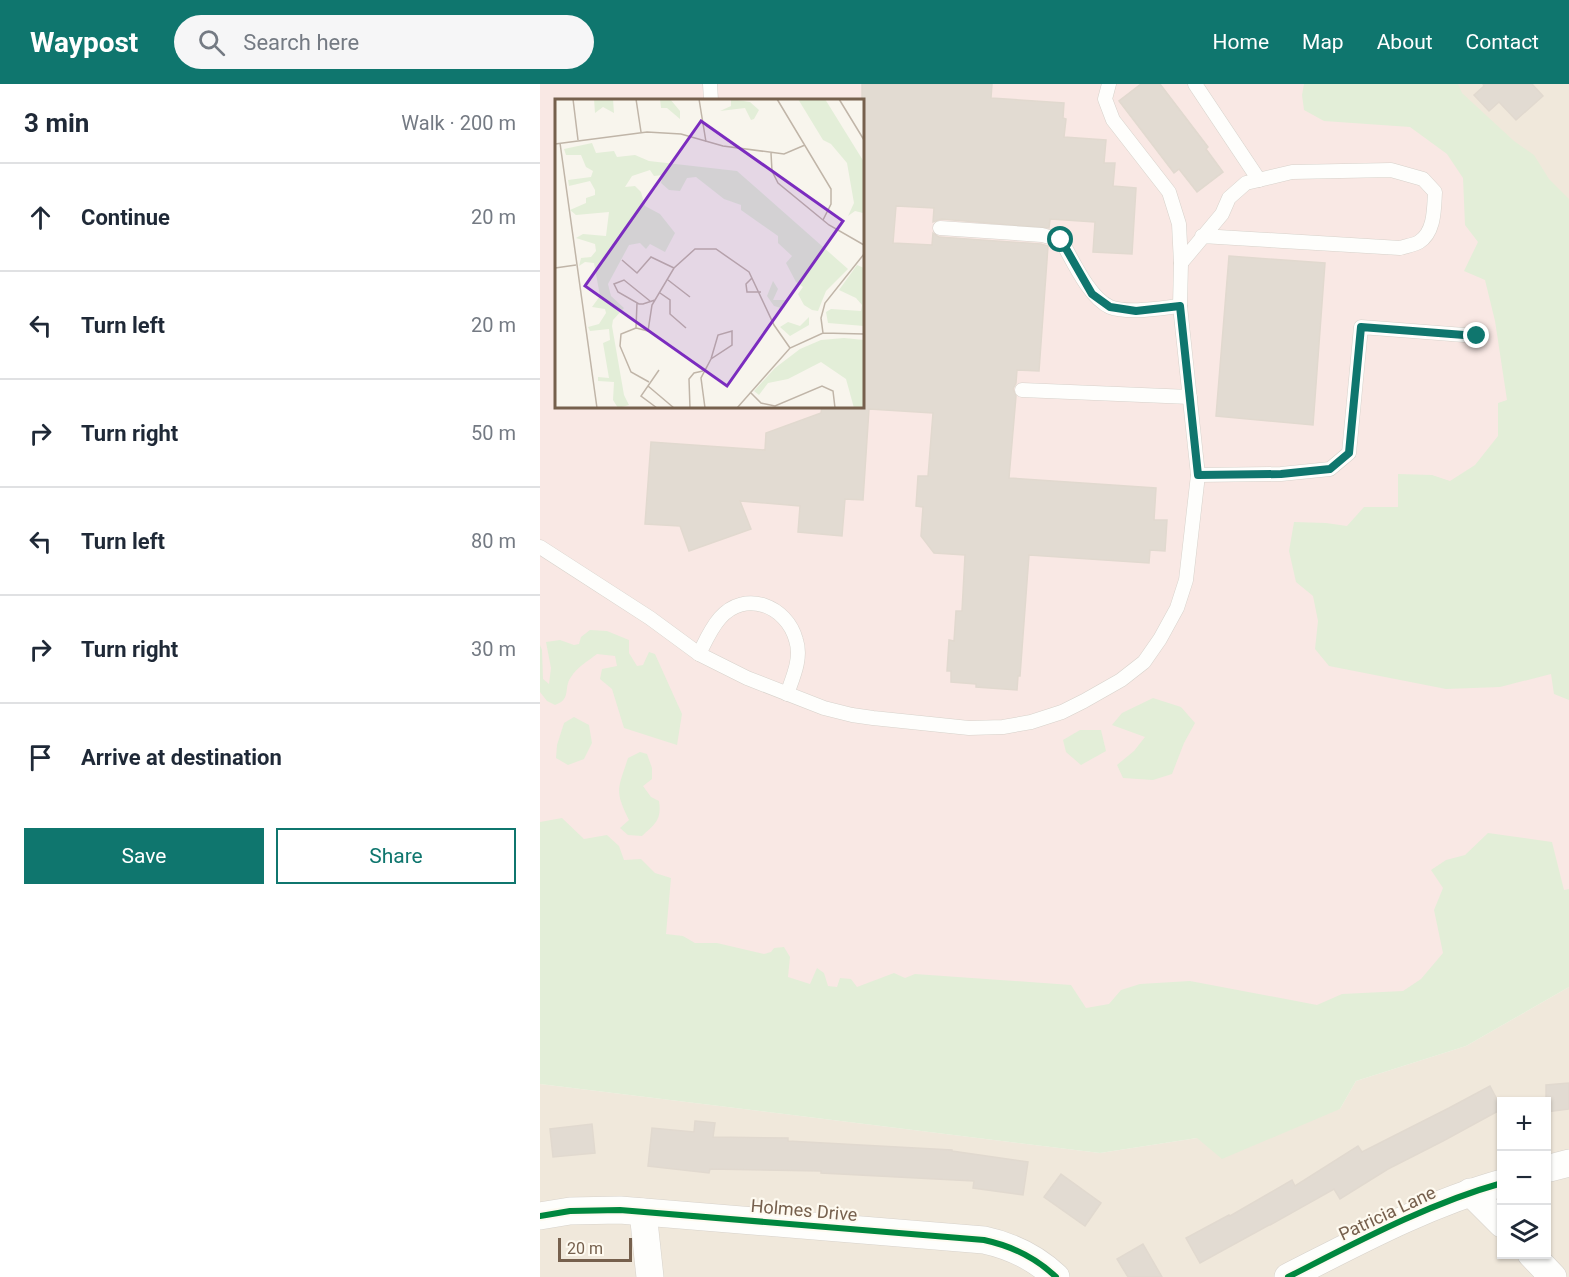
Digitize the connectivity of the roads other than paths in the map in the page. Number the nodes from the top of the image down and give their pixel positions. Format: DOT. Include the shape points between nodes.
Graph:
graph roads {
  1 [pos="710,84"];
  2 [pos="1109,84"];
  3 [pos="1195,84"];
  4 [pos="711,99"];
  5 [pos="1259,180"];
  6 [pos="940,228"];
  7 [pos="1202,236"];
  8 [pos="1181,263"];
  9 [pos="1180,306"];
  10 [pos="1477,336"];
  11 [pos="1022,390"];
  12 [pos="1190,397"];
  13 [pos="1198,475"];
  14 [pos="540,547"];
  15 [pos="699,654"];
  16 [pos="787,694"];
  17 [pos="1569,1163"];
  18 [pos="1551,1168"];
  19 [pos="1497,1184"];
  20 [pos="1470,1192"];
  21 [pos="643,1212"];
  22 [pos="540,1216"];
  23 [pos="1497,1219"];
  24 [pos="1536,1259"];
  25 [pos="650,1277"];
  26 [pos="1056,1277"];
  27 [pos="1288,1277"];
  28 [pos="1553,1277"];
  1 -- 4 [label="lane"];
  2 -- 8 [label="lane" via="1105,99 1113,120 1169,192 1179,224"];
  3 -- 5 [label="lane"];
  5 -- 7 [label="lane" via="1246,183 1230,198 1222,214"];
  5 -- 7 [label="lane" via="1292,172 1391,170 1423,179 1435,192 1432,224 1420,241 1400,248"];
  6 -- 9 [label="lane" via="1042,235 1061,240 1092,294 1110,307 1136,311"];
  7 -- 8 [label="lane"];
  8 -- 9 [label="lane"];
  9 -- 12 [label="lane"];
  10 -- 13 [label="lane" via="1361,327 1349,453 1330,469"];
  11 -- 12 [label="lane"];
  12 -- 13 [label="lane"];
  13 -- 16 [label="lane" via="1186,579 1177,608 1144,662 1084,701 1031,722 1002,728 969,728 862,717"];
  14 -- 15 [label="lane"];
  15 -- 16 [label="lane"];
  15 -- 16 [label="lane" via="720,617 734,607 751,602 764,604 790,625 797,640 798,657"];
  17 -- 18 [label="street"];
  19 -- 20 [label="street, Patricia Lane"];
  20 -- 23 [label="street"];
  20 -- 27 [label="street, Patricia Lane"];
  21 -- 22 [label="street, Holmes Drive" via="596,1209"];
  21 -- 25 [label="street"];
  21 -- 26 [label="street, Holmes Drive" via="984,1240 1024,1253"];
  24 -- 28 [label="street"];
}
